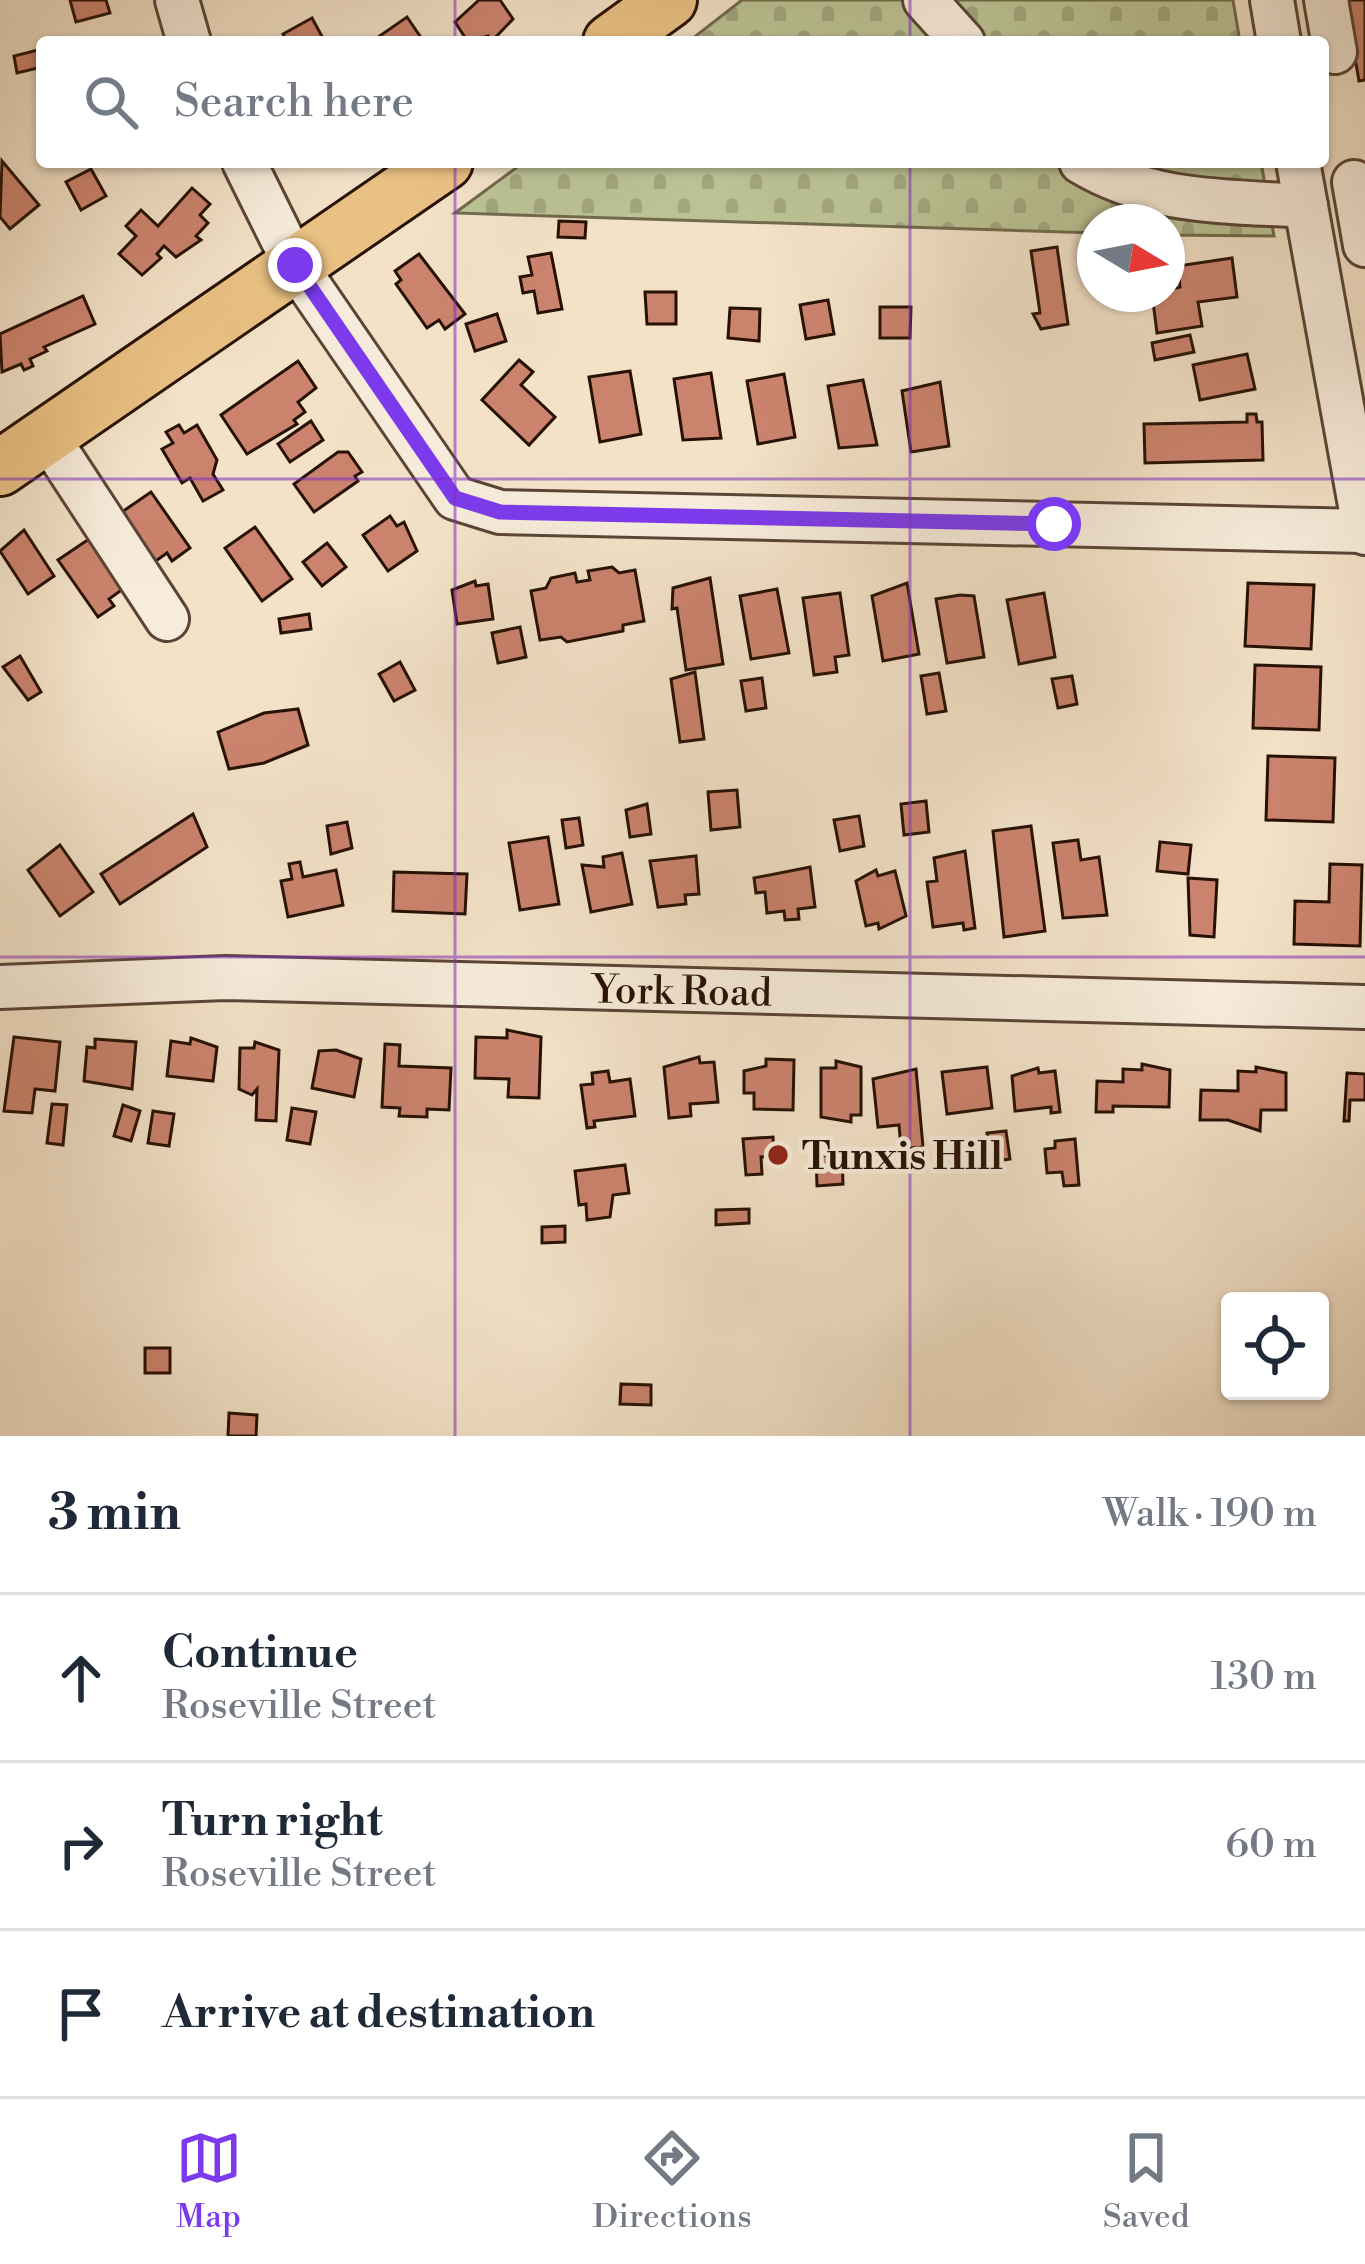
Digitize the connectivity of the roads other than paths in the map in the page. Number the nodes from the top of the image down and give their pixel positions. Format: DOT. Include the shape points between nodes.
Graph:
graph roads {
  1 [pos="177,0"];
  2 [pos="669,0"];
  3 [pos="925,0"];
  4 [pos="1272,0"];
  5 [pos="1326,0"];
  6 [pos="187,36"];
  7 [pos="619,36"];
  8 [pos="958,36"];
  9 [pos="1278,36"];
  10 [pos="1335,52"];
  11 [pos="247,168"];
  12 [pos="437,168"];
  13 [pos="1091,168"];
  14 [pos="1299,168"];
  15 [pos="1354,182"];
  16 [pos="1306,206"];
  17 [pos="1365,245"];
  18 [pos="295,265"];
  19 [pos="47,436"];
  20 [pos="0,468"];
  21 [pos="1365,532"];
  22 [pos="167,619"];
  23 [pos="0,987"];
  24 [pos="1365,1007"];
  1 -- 6 [label="street"];
  2 -- 7 [label="main road"];
  3 -- 8 [label="street"];
  4 -- 9 [label="street"];
  5 -- 10 [label="street"];
  11 -- 18 [label="street"];
  12 -- 18 [label="main road"];
  13 -- 16 [label="street" via="1120,185 1177,197"];
  14 -- 16 [label="street"];
  15 -- 17 [label="street"];
  16 -- 21 [label="street"];
  18 -- 19 [label="main road"];
  18 -- 21 [label="street" via="455,498 500,512"];
  19 -- 20 [label="main road"];
  19 -- 22 [label="street"];
  23 -- 24 [label="street, York Road" via="225,978"];
}
